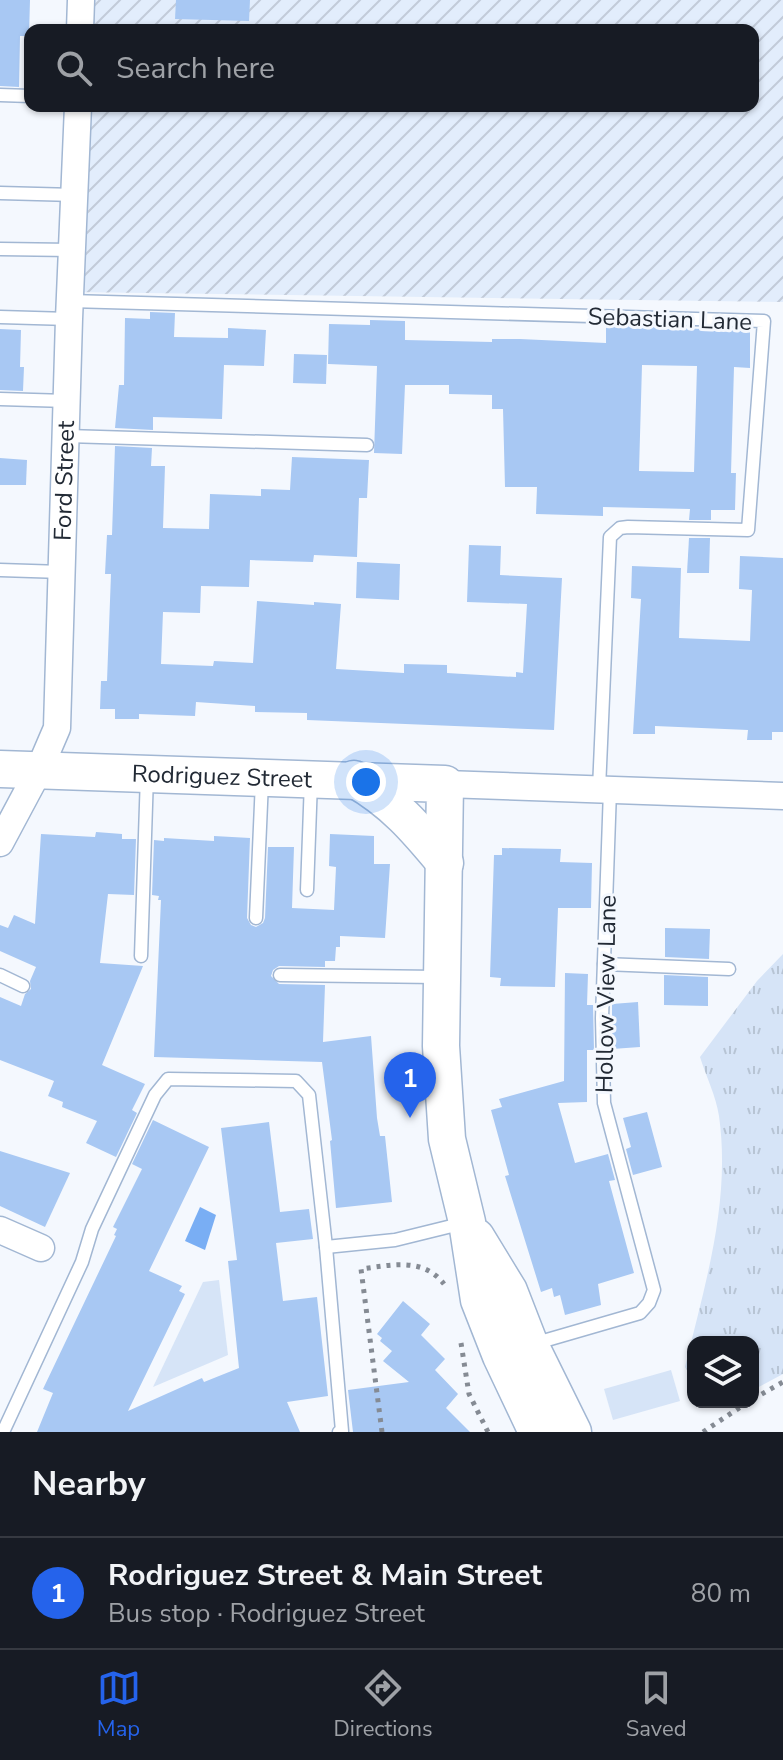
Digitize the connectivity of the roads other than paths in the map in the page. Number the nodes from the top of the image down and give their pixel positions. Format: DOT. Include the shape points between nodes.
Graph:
graph roads {
  1 [pos="81,0"];
  2 [pos="80,24"];
  3 [pos="0,95"];
  4 [pos="24,96"];
  5 [pos="78,112"];
  6 [pos="0,193"];
  7 [pos="75,195"];
  8 [pos="0,249"];
  9 [pos="72,250"];
  10 [pos="69,310"];
  11 [pos="0,317"];
  12 [pos="0,399"];
  13 [pos="67,401"];
  14 [pos="67,436"];
  15 [pos="367,445"];
  16 [pos="0,570"];
  17 [pos="62,572"];
  18 [pos="0,769"];
  19 [pos="39,770"];
  20 [pos="147,775"];
  21 [pos="262,777"];
  22 [pos="311,779"];
  23 [pos="354,779"];
  24 [pos="445,784"];
  25 [pos="605,790"];
  26 [pos="783,796"];
  27 [pos="0,843"];
  28 [pos="445,863"];
  29 [pos="307,890"];
  30 [pos="256,918"];
  31 [pos="141,956"];
  32 [pos="604,964"];
  33 [pos="729,969"];
  34 [pos="0,975"];
  35 [pos="280,975"];
  36 [pos="444,977"];
  37 [pos="23,986"];
  38 [pos="467,1222"];
  39 [pos="0,1230"];
  40 [pos="326,1247"];
  41 [pos="41,1248"];
  42 [pos="530,1345"];
  43 [pos="3,1432"];
  44 [pos="339,1432"];
  45 [pos="537,1432"];
  46 [pos="573,1432"];
  1 -- 2 [label="street"];
  3 -- 4 [label="lane"];
  5 -- 7 [label="street, Ford Street"];
  6 -- 7 [label="lane"];
  7 -- 9 [label="street, Ford Street"];
  8 -- 9 [label="lane"];
  9 -- 10 [label="street, Ford Street"];
  10 -- 11 [label="lane"];
  10 -- 13 [label="street, Ford Street"];
  10 -- 25 [label="lane, Sebastian Lane" via="764,321 748,530 628,527 610,537"];
  12 -- 13 [label="lane"];
  13 -- 14 [label="street, Ford Street"];
  14 -- 15 [label="lane"];
  14 -- 17 [label="street, Ford Street"];
  16 -- 17 [label="lane"];
  17 -- 19 [label="street, Ford Street" via="57,728"];
  18 -- 19 [label="street, Rodriguez Street"];
  19 -- 20 [label="street, Rodriguez Street"];
  19 -- 27 [label="street, Ford Street"];
  20 -- 21 [label="street, Rodriguez Street"];
  20 -- 31 [label="lane"];
  21 -- 22 [label="street, Rodriguez Street"];
  21 -- 30 [label="lane"];
  22 -- 23 [label="street, Rodriguez Street"];
  22 -- 29 [label="lane"];
  23 -- 24 [label="street, Rodriguez Street"];
  23 -- 28 [label="street" via="406,816"];
  24 -- 25 [label="street, Rodriguez Street"];
  24 -- 28 [label="street"];
  25 -- 26 [label="street, Rodriguez Street"];
  25 -- 32 [label="lane, Hollow View Lane"];
  28 -- 36 [label="street"];
  32 -- 33 [label="lane"];
  32 -- 42 [label="lane, Hollow View Lane" via="604,1103 654,1290 640,1313"];
  34 -- 37 [label="lane"];
  35 -- 36 [label="lane"];
  36 -- 38 [label="street" via="444,1112"];
  38 -- 40 [label="lane" via="403,1239"];
  38 -- 42 [label="street" via="509,1291"];
  38 -- 45 [label="street" via="479,1300"];
  39 -- 41 [label="street"];
  40 -- 43 [label="lane" via="309,1095 296,1081 168,1079 155,1095 92,1229 82,1262"];
  40 -- 44 [label="lane"];
  42 -- 46 [label="street"];
}
